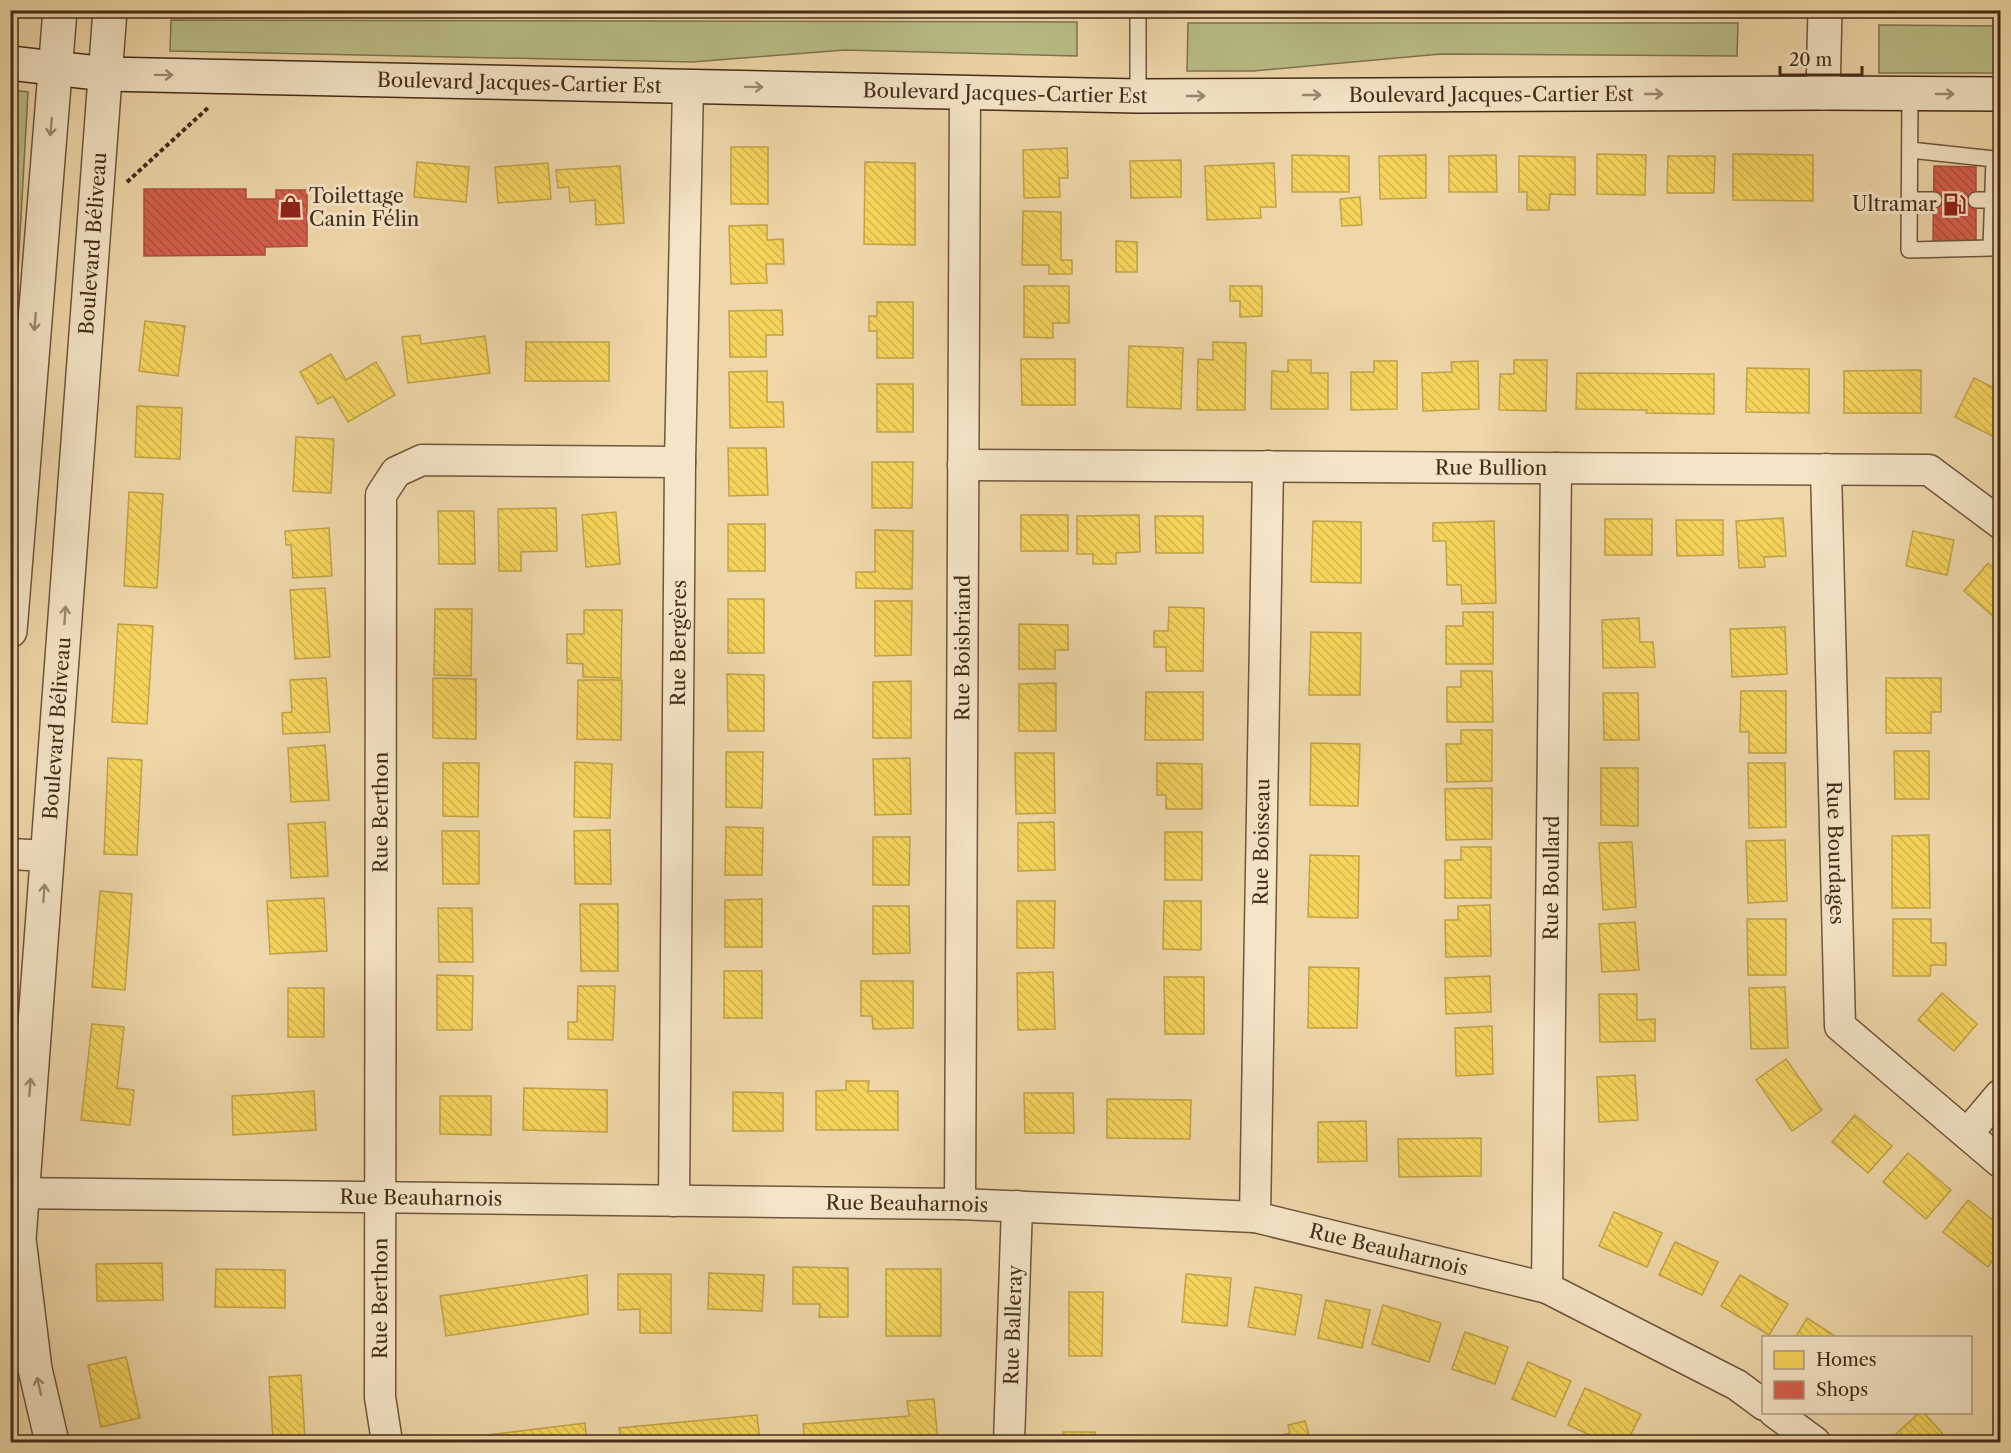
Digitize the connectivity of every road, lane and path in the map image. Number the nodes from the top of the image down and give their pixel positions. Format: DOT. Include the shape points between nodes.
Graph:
graph roads {
  1 [pos="60,10"];
  2 [pos="110,10"];
  3 [pos="1138,10"];
  4 [pos="1824,10"];
  5 [pos="10,63"];
  6 [pos="56,69"];
  7 [pos="106,74"];
  8 [pos="243,76"];
  9 [pos="688,86"];
  10 [pos="965,92"];
  11 [pos="1823,93"];
  12 [pos="1910,94"];
  13 [pos="2001,94"];
  14 [pos="1138,96"];
  15 [pos="1910,150"];
  16 [pos="1909,200"];
  17 [pos="1934,200"];
  18 [pos="1976,200"];
  19 [pos="1993,200"];
  20 [pos="95,211"];
  21 [pos="680,462"];
  22 [pos="963,465"];
  23 [pos="1268,466"];
  24 [pos="1556,468"];
  25 [pos="1826,469"];
  26 [pos="2001,523"];
  27 [pos="10,631"];
  28 [pos="10,854"];
  29 [pos="47,856"];
  30 [pos="2001,1095"];
  31 [pos="1968,1133"];
  32 [pos="2001,1162"];
  33 [pos="16,1194"];
  34 [pos="381,1199"];
  35 [pos="674,1201"];
  36 [pos="960,1204"];
  37 [pos="1017,1206"];
  38 [pos="1255,1217"];
  39 [pos="1547,1288"];
  40 [pos="1762,1404"];
  41 [pos="1775,1414"];
  42 [pos="52,1443"];
  43 [pos="387,1443"];
  44 [pos="1009,1443"];
  45 [pos="1815,1443"];
  1 -- 6 [label="street"];
  2 -- 7 [label="street, Boulevard Béliveau"];
  3 -- 14 [label="lane"];
  4 -- 11 [label="street"];
  5 -- 6 [label="street, Boulevard Jacques-Cartier Est"];
  6 -- 7 [label="street, Boulevard Jacques-Cartier Est"];
  6 -- 27 [label="street, one-way"];
  7 -- 8 [label="street, Boulevard Jacques-Cartier Est, one-way"];
  7 -- 20 [label="street, Boulevard Béliveau"];
  8 -- 9 [label="street, Boulevard Jacques-Cartier Est"];
  8 -- 20 [label="path"];
  9 -- 10 [label="street, Boulevard Jacques-Cartier Est, one-way"];
  9 -- 21 [label="street, Rue Bergères"];
  10 -- 14 [label="street, Boulevard Jacques-Cartier Est"];
  10 -- 22 [label="street, Rue Boisbriand"];
  11 -- 12 [label="street, Boulevard Jacques-Cartier Est"];
  14 -- 11 [label="street, Boulevard Jacques-Cartier Est, one-way"];
  12 -- 13 [label="street, Boulevard Jacques-Cartier Est, one-way"];
  12 -- 15 [label="lane"];
  15 -- 16 [label="lane"];
  15 -- 19 [label="lane" via="1994,159"];
  16 -- 17 [label="lane"];
  16 -- 19 [label="lane" via="1909,250 1991,248"];
  18 -- 19 [label="lane"];
  29 -- 20 [label="street, Boulevard Béliveau, one-way"];
  21 -- 34 [label="street, Rue Berthon" via="422,460 396,472 381,495"];
  21 -- 35 [label="street, Rue Bergères"];
  22 -- 23 [label="street, Rue Bullion"];
  22 -- 36 [label="street, Rue Boisbriand"];
  23 -- 24 [label="street, Rue Bullion"];
  23 -- 38 [label="street, Rue Boisseau"];
  24 -- 25 [label="street, Rue Bullion"];
  24 -- 39 [label="street, Rue Boullard"];
  25 -- 26 [label="street, Rue Bullion" via="1929,470"];
  25 -- 31 [label="street, Rue Bourdages" via="1840,1026"];
  28 -- 29 [label="street"];
  33 -- 29 [label="street, Boulevard Béliveau, one-way"];
  30 -- 31 [label="street"];
  31 -- 32 [label="street, Rue Bourdages"];
  33 -- 34 [label="street, Rue Beauharnois"];
  42 -- 33 [label="street, Boulevard Béliveau, one-way" via="35,1369"];
  34 -- 35 [label="street, Rue Beauharnois"];
  34 -- 43 [label="street, Rue Berthon" via="380,1397"];
  35 -- 36 [label="street, Rue Beauharnois"];
  36 -- 37 [label="street, Rue Beauharnois"];
  37 -- 38 [label="street, Rue Beauharnois"];
  37 -- 44 [label="street, Rue Balleray"];
  38 -- 39 [label="street, Rue Beauharnois"];
  39 -- 40 [label="street, Rue Beauharnois" via="1737,1385"];
  41 -- 45 [label="street"];
}
